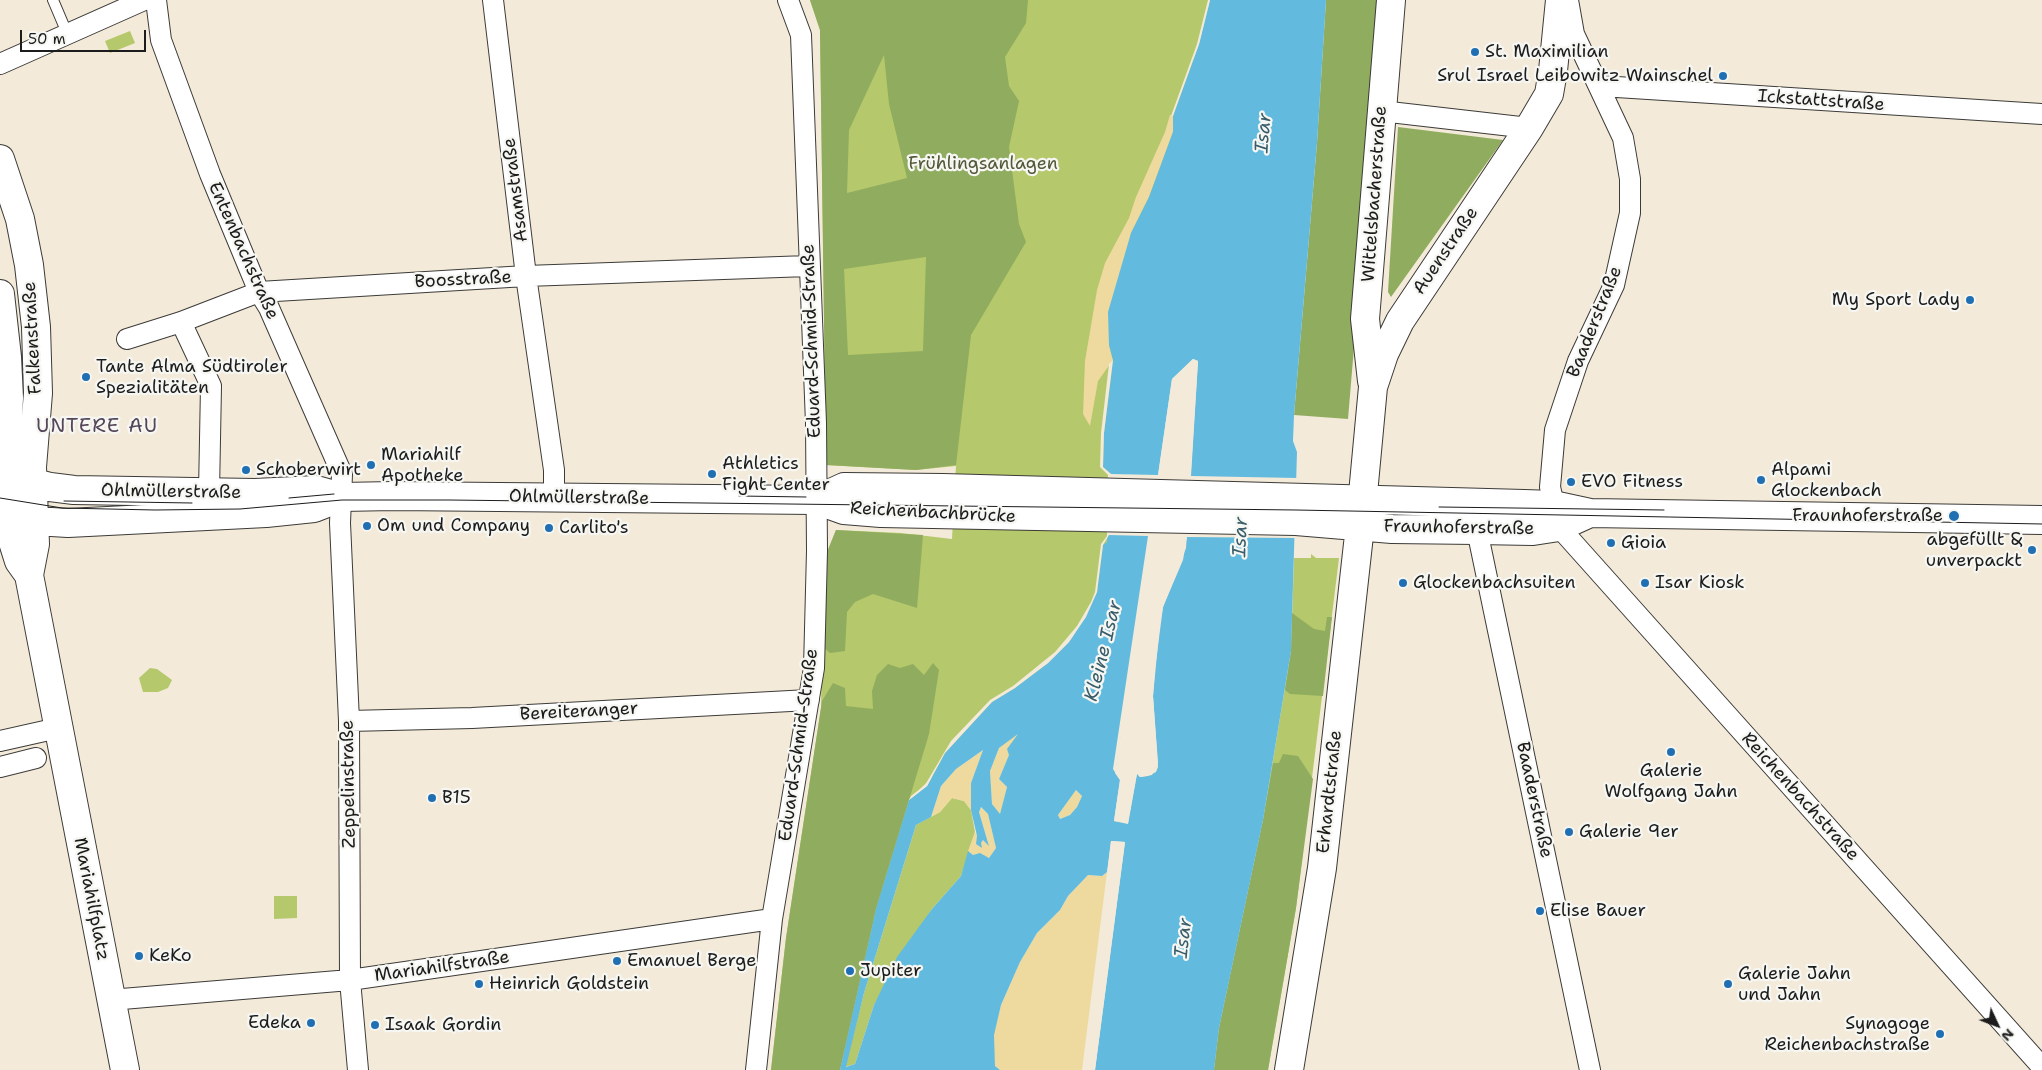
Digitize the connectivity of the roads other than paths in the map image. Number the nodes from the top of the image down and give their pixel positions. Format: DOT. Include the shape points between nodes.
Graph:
graph roads {
  1 [pos="53,0"];
  2 [pos="144,0"];
  3 [pos="156,0"];
  4 [pos="492,0"];
  5 [pos="788,0"];
  6 [pos="1391,0"];
  7 [pos="1560,0"];
  8 [pos="1568,0"];
  9 [pos="67,33"];
  10 [pos="0,64"];
  11 [pos="1601,86"];
  12 [pos="1381,111"];
  13 [pos="2042,114"];
  14 [pos="1529,128"];
  15 [pos="0,159"];
  16 [pos="808,266"];
  17 [pos="526,276"];
  18 [pos="259,292"];
  19 [pos="0,294"];
  20 [pos="181,322"];
  21 [pos="127,339"];
  22 [pos="1372,387"];
  23 [pos="13,477"];
  24 [pos="209,492"];
  25 [pos="342,498"];
  26 [pos="554,498"];
  27 [pos="816,500"];
  28 [pos="1296,509"];
  29 [pos="1361,513"];
  30 [pos="1556,516"];
  31 [pos="15,520"];
  32 [pos="2042,520"];
  33 [pos="1477,530"];
  34 [pos="809,700"];
  35 [pos="349,721"];
  36 [pos="58,728"];
  37 [pos="0,741"];
  38 [pos="36,758"];
  39 [pos="0,767"];
  40 [pos="772,919"];
  41 [pos="350,980"];
  42 [pos="110,1000"];
  43 [pos="2042,1066"];
  44 [pos="125,1070"];
  45 [pos="358,1070"];
  46 [pos="756,1070"];
  47 [pos="1289,1070"];
  48 [pos="1590,1070"];
  1 -- 9 [label="lane"];
  2 -- 9 [label="street"];
  3 -- 18 [label="street, Entenbachstraße" via="165,49 210,174"];
  4 -- 17 [label="street, Asamstraße"];
  5 -- 16 [label="street, Eduard-Schmid-Straße" via="801,35"];
  6 -- 12 [label="main road, Wittelsbacherstraße"];
  7 -- 14 [label="main road, Auenstraße" via="1549,94"];
  8 -- 11 [label="street, Baaderstraße" via="1574,34"];
  9 -- 10 [label="street"];
  11 -- 13 [label="street, Ickstattstraße"];
  11 -- 30 [label="street, Baaderstraße" via="1623,138 1630,179 1630,214 1614,285 1578,361 1554,430 1550,471"];
  12 -- 14 [label="street"];
  12 -- 22 [label="main road, Wittelsbacherstraße" via="1365,319"];
  14 -- 22 [label="main road, Auenstraße" via="1400,321"];
  15 -- 23 [label="main road, Falkenstraße" via="20,219 36,327 38,393"];
  16 -- 17 [label="street, Boosstraße"];
  16 -- 27 [label="street, Eduard-Schmid-Straße" via="816,423"];
  17 -- 18 [label="street, Boosstraße"];
  17 -- 26 [label="street, Asamstraße" via="554,470"];
  18 -- 20 [label="street, Boosstraße"];
  18 -- 25 [label="street, Entenbachstraße" via="342,474"];
  19 -- 23 [label="main road, Falkenstraße" via="9,398 6,456"];
  20 -- 21 [label="street, Boosstraße"];
  20 -- 24 [label="street" via="211,386"];
  22 -- 29 [label="main road, Auenstraße"];
  23 -- 24 [label="main road, Ohlmüllerstraße" via="74,490"];
  23 -- 31 [label="main road, Falkenstraße"];
  24 -- 25 [label="main road, Ohlmüllerstraße" via="316,490"];
  25 -- 26 [label="main road, Ohlmüllerstraße"];
  25 -- 31 [label="main road, Ohlmüllerstraße" via="314,508 266,513 68,523"];
  25 -- 35 [label="street, Zeppelinstraße" via="340,523"];
  26 -- 27 [label="main road, Ohlmüllerstraße"];
  27 -- 28 [label="main road, Reichenbachbrücke" via="844,510 942,516"];
  27 -- 28 [label="main road, Reichenbachbrücke" via="844,486 1079,493"];
  27 -- 34 [label="street, Eduard-Schmid-Straße" via="814,668"];
  28 -- 29 [label="main road, Reichenbachbrücke"];
  29 -- 30 [label="main road, Fraunhoferstraße"];
  29 -- 33 [label="main road, Fraunhoferstraße" via="1392,529"];
  29 -- 47 [label="main road, Erhardtstraße" via="1322,868"];
  30 -- 32 [label="main road, Fraunhoferstraße" via="1590,513"];
  30 -- 33 [label="main road, Fraunhoferstraße" via="1533,531"];
  30 -- 43 [label="street, Reichenbachstraße"];
  31 -- 36 [label="main road, Mariahilfplatz" via="35,544 28,575"];
  33 -- 48 [label="street, Baaderstraße"];
  34 -- 35 [label="street, Bereiteranger" via="472,718"];
  34 -- 40 [label="street, Eduard-Schmid-Straße"];
  35 -- 41 [label="street, Zeppelinstraße"];
  36 -- 37 [label="street"];
  36 -- 42 [label="main road, Mariahilfplatz"];
  38 -- 39 [label="street"];
  40 -- 41 [label="street, Mariahilfstraße"];
  40 -- 46 [label="street, Eduard-Schmid-Straße"];
  41 -- 42 [label="street, Mariahilfstraße"];
  41 -- 45 [label="street, Zeppelinstraße"];
  42 -- 44 [label="main road, Mariahilfplatz"];
}
